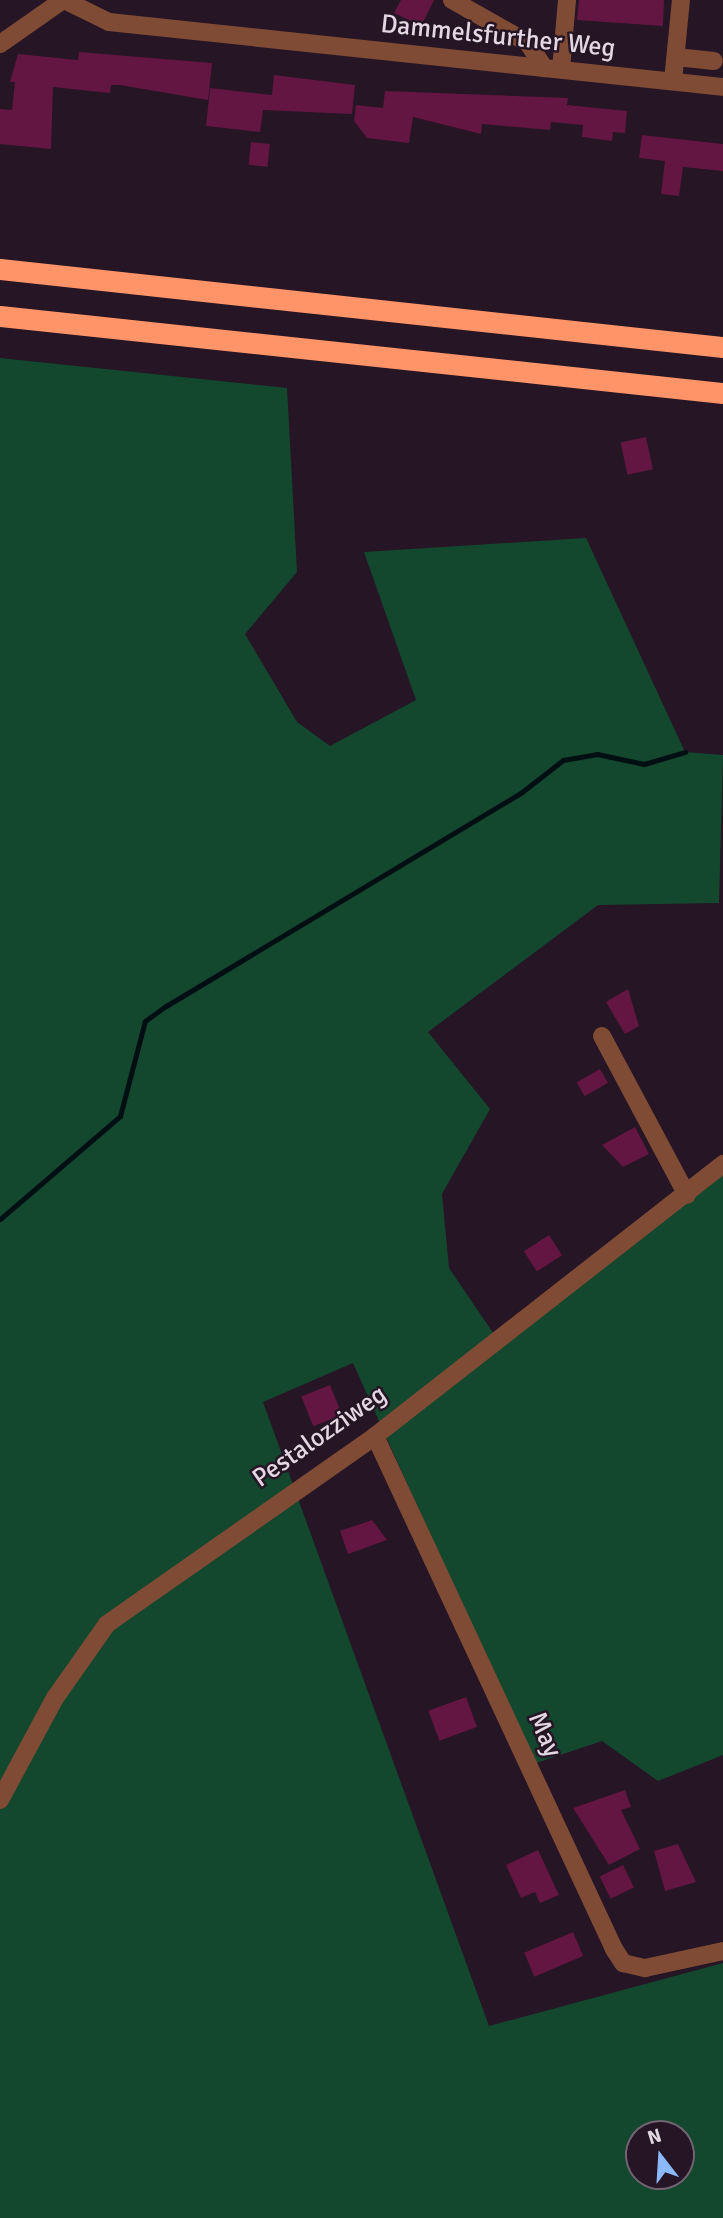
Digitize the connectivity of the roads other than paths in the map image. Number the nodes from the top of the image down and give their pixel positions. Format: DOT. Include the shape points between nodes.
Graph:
graph roads {
  1 [pos="64,0"];
  2 [pos="452,0"];
  3 [pos="567,0"];
  4 [pos="670,0"];
  5 [pos="681,0"];
  6 [pos="0,44"];
  7 [pos="676,57"];
  8 [pos="714,61"];
  9 [pos="552,69"];
  10 [pos="668,81"];
  11 [pos="723,86"];
  12 [pos="0,269"];
  13 [pos="0,316"];
  14 [pos="723,347"];
  15 [pos="723,393"];
  16 [pos="601,1036"];
  17 [pos="723,1164"];
  18 [pos="687,1195"];
  19 [pos="375,1436"];
  20 [pos="0,1800"];
  21 [pos="723,1951"];
  1 -- 6 [label="street, Dammelsfurther Weg"];
  1 -- 9 [label="street, Dammelsfurther Weg" via="109,22"];
  2 -- 9 [label="street" via="528,43"];
  3 -- 9 [label="street"];
  4 -- 10 [label="street"];
  5 -- 7 [label="street"];
  7 -- 8 [label="street"];
  7 -- 10 [label="street"];
  9 -- 10 [label="street, Dammelsfurther Weg"];
  10 -- 11 [label="street, Dammelsfurther Weg"];
  12 -- 14 [label="highway"];
  13 -- 15 [label="highway"];
  16 -- 18 [label="street"];
  17 -- 18 [label="street, Pestalozziweg"];
  18 -- 19 [label="street, Pestalozziweg"];
  19 -- 20 [label="street, Pestalozziweg" via="107,1624 55,1698"];
  19 -- 21 [label="street, May" via="623,1963 645,1968"];
}
